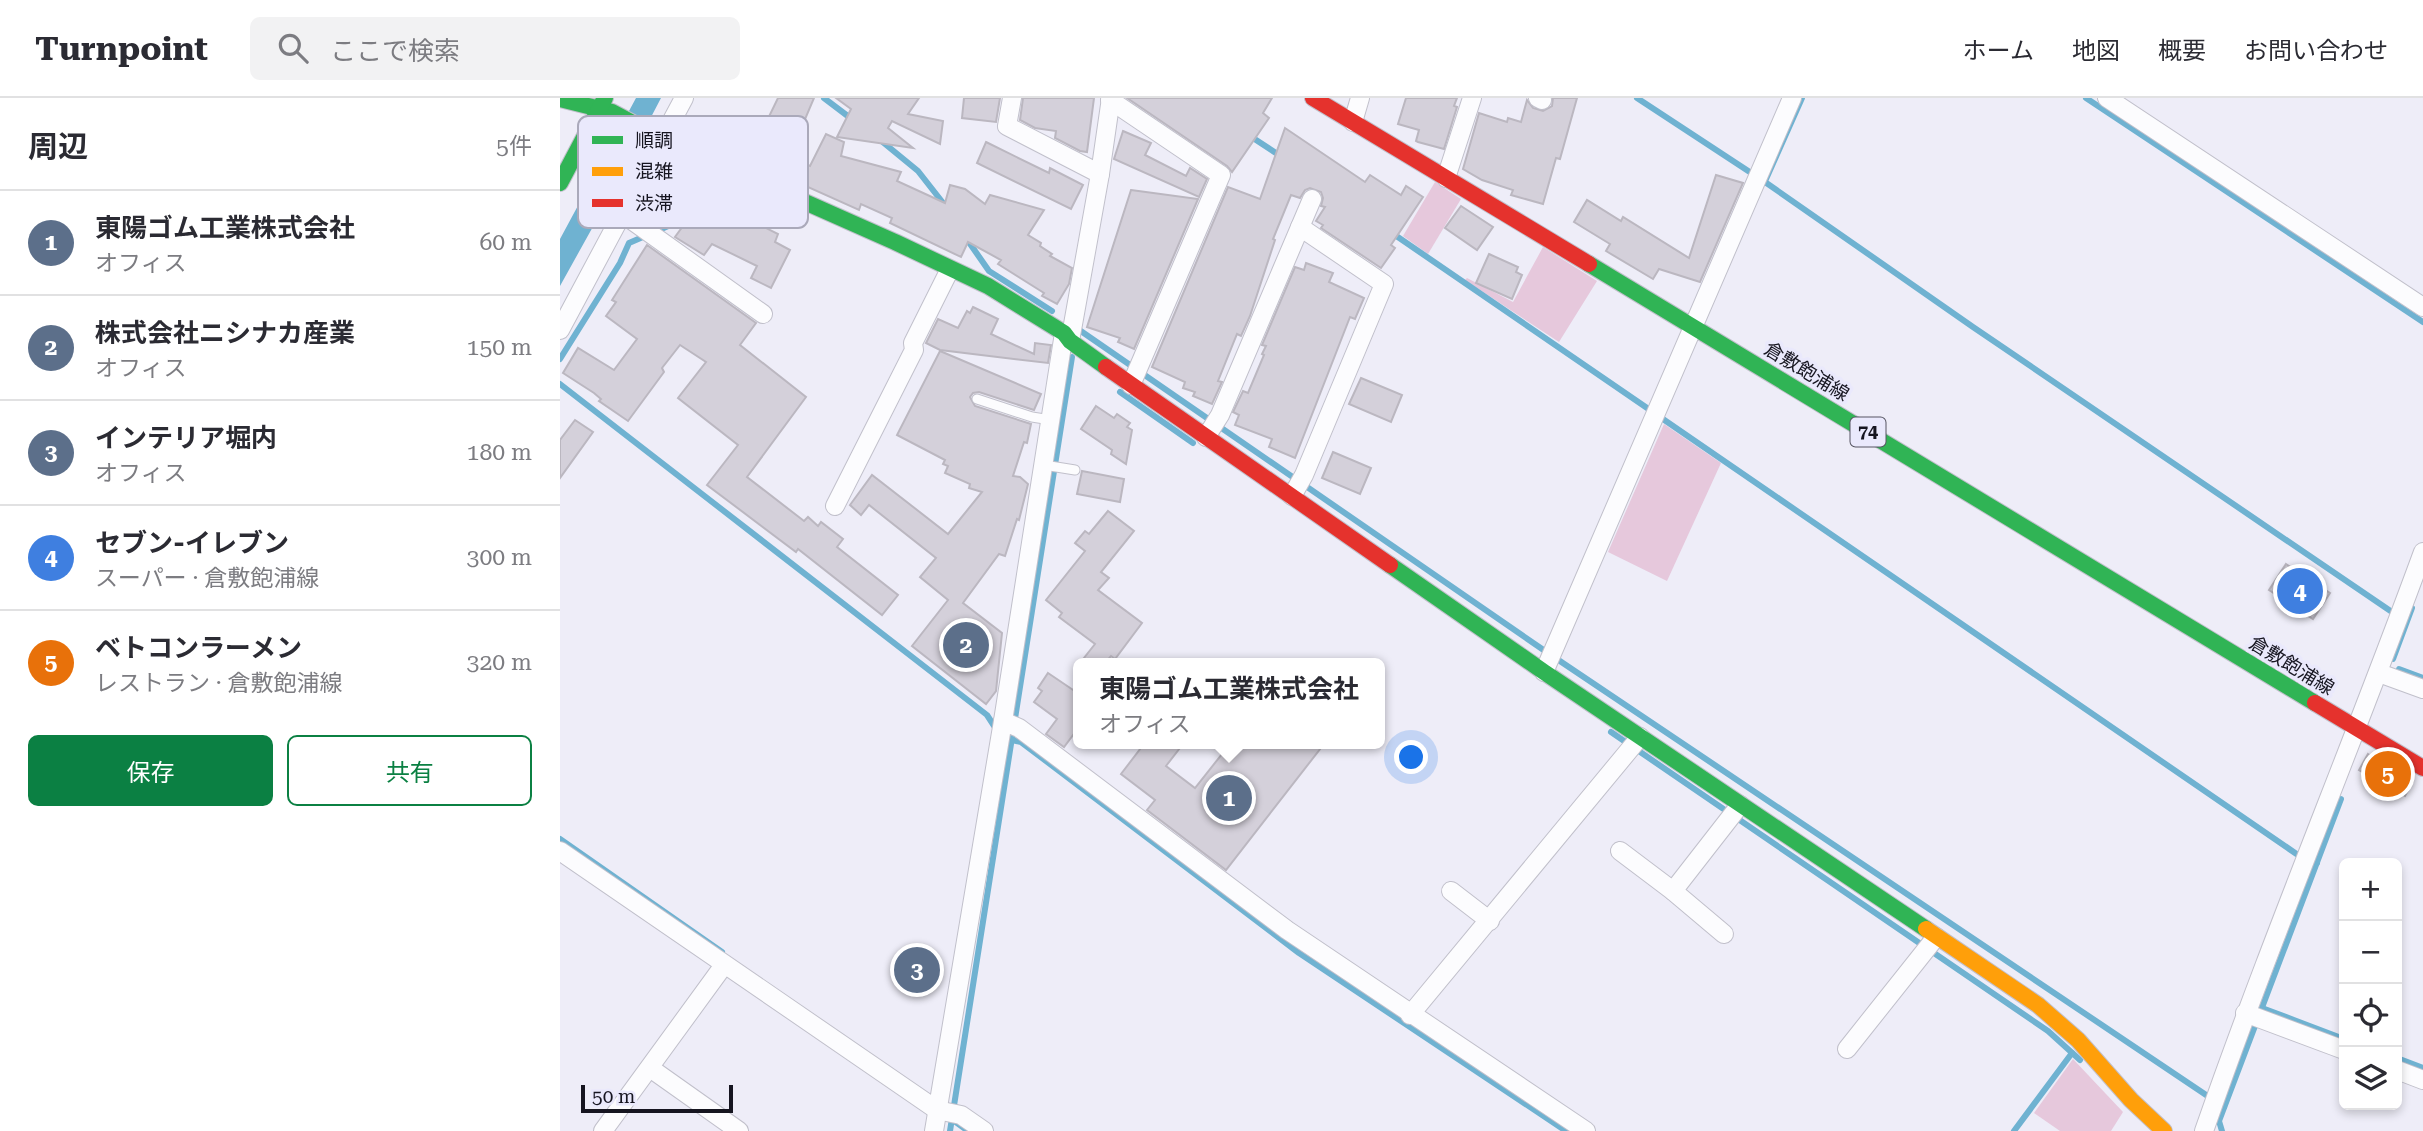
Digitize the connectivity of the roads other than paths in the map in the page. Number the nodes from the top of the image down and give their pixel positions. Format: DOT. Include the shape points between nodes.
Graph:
graph roads {
  1 [pos="684,98"];
  2 [pos="1012,98"];
  3 [pos="1313,98"];
  4 [pos="1360,98"];
  5 [pos="1472,98"];
  6 [pos="1792,98"];
  7 [pos="2107,98"];
  8 [pos="560,99"];
  9 [pos="1111,99"];
  10 [pos="605,106"];
  11 [pos="623,116"];
  12 [pos="673,116"];
  13 [pos="1353,122"];
  14 [pos="578,152"];
  15 [pos="1100,174"];
  16 [pos="1446,178"];
  17 [pos="560,183"];
  18 [pos="1312,199"];
  19 [pos="808,208"];
  20 [pos="1300,227"];
  21 [pos="615,228"];
  22 [pos="644,228"];
  23 [pos="947,274"];
  24 [pos="2423,307"];
  25 [pos="763,314"];
  26 [pos="1693,327"];
  27 [pos="560,330"];
  28 [pos="1070,331"];
  29 [pos="1136,374"];
  30 [pos="977,399"];
  31 [pos="1051,420"];
  32 [pos="1213,427"];
  33 [pos="1047,466"];
  34 [pos="1074,470"];
  35 [pos="1298,487"];
  36 [pos="835,506"];
  37 [pos="2423,552"];
  38 [pos="1549,660"];
  39 [pos="2386,675"];
  40 [pos="2423,688"];
  41 [pos="1007,729"];
  42 [pos="2355,729"];
  43 [pos="1635,744"];
  44 [pos="2423,768"];
  45 [pos="1735,811"];
  46 [pos="560,851"];
  47 [pos="1620,851"];
  48 [pos="1451,891"];
  49 [pos="1673,891"];
  50 [pos="1490,921"];
  51 [pos="1724,934"];
  52 [pos="1931,944"];
  53 [pos="724,965"];
  54 [pos="1410,1015"];
  55 [pos="2253,1016"];
  56 [pos="2339,1048"];
  57 [pos="1847,1049"];
  58 [pos="650,1068"];
  59 [pos="2402,1072"];
  60 [pos="2423,1080"];
  61 [pos="949,1113"];
  62 [pos="603,1131"];
  63 [pos="739,1131"];
  64 [pos="934,1131"];
  65 [pos="984,1131"];
  66 [pos="1586,1131"];
  67 [pos="2164,1131"];
  68 [pos="2204,1131"];
  1 -- 12 [label="street"];
  2 -- 15 [label="street" via="1007,126"];
  3 -- 13 [label="street, 倉敷飽浦線 / 74"];
  4 -- 13 [label="street"];
  5 -- 16 [label="street"];
  6 -- 26 [label="street"];
  7 -- 24 [label="street"];
  8 -- 10 [label="street"];
  9 -- 15 [label="street"];
  9 -- 29 [label="street" via="1222,175"];
  10 -- 11 [label="street"];
  13 -- 16 [label="street, 倉敷飽浦線 / 74"];
  14 -- 17 [label="street"];
  15 -- 28 [label="street"];
  16 -- 26 [label="street, 倉敷飽浦線 / 74"];
  18 -- 20 [label="street"];
  19 -- 23 [label="street"];
  20 -- 32 [label="street"];
  20 -- 35 [label="street" via="1384,284"];
  21 -- 27 [label="street"];
  22 -- 25 [label="street"];
  23 -- 28 [label="street" via="988,286"];
  23 -- 36 [label="street"];
  26 -- 38 [label="street"];
  26 -- 42 [label="street, 倉敷飽浦線 / 74"];
  28 -- 29 [label="street"];
  28 -- 31 [label="street"];
  29 -- 32 [label="street"];
  30 -- 31 [label="lane"];
  31 -- 33 [label="street"];
  32 -- 35 [label="street"];
  33 -- 34 [label="lane"];
  33 -- 41 [label="street"];
  35 -- 38 [label="street"];
  37 -- 39 [label="street"];
  38 -- 43 [label="street"];
  39 -- 40 [label="street"];
  39 -- 42 [label="street"];
  41 -- 54 [label="street"];
  41 -- 61 [label="street"];
  42 -- 44 [label="street, 倉敷飽浦線 / 74"];
  42 -- 55 [label="street"];
  43 -- 45 [label="street"];
  43 -- 50 [label="street"];
  45 -- 49 [label="street"];
  45 -- 52 [label="street"];
  46 -- 53 [label="street"];
  47 -- 49 [label="street"];
  48 -- 50 [label="street"];
  49 -- 51 [label="street"];
  50 -- 54 [label="street"];
  52 -- 57 [label="street"];
  52 -- 67 [label="street" via="2038,1005 2078,1040"];
  53 -- 58 [label="street"];
  53 -- 61 [label="street"];
  54 -- 66 [label="street"];
  55 -- 56 [label="street"];
  55 -- 68 [label="street"];
  58 -- 62 [label="street"];
  58 -- 63 [label="street"];
  59 -- 60 [label="street"];
  61 -- 64 [label="street"];
  61 -- 65 [label="street"];
}
